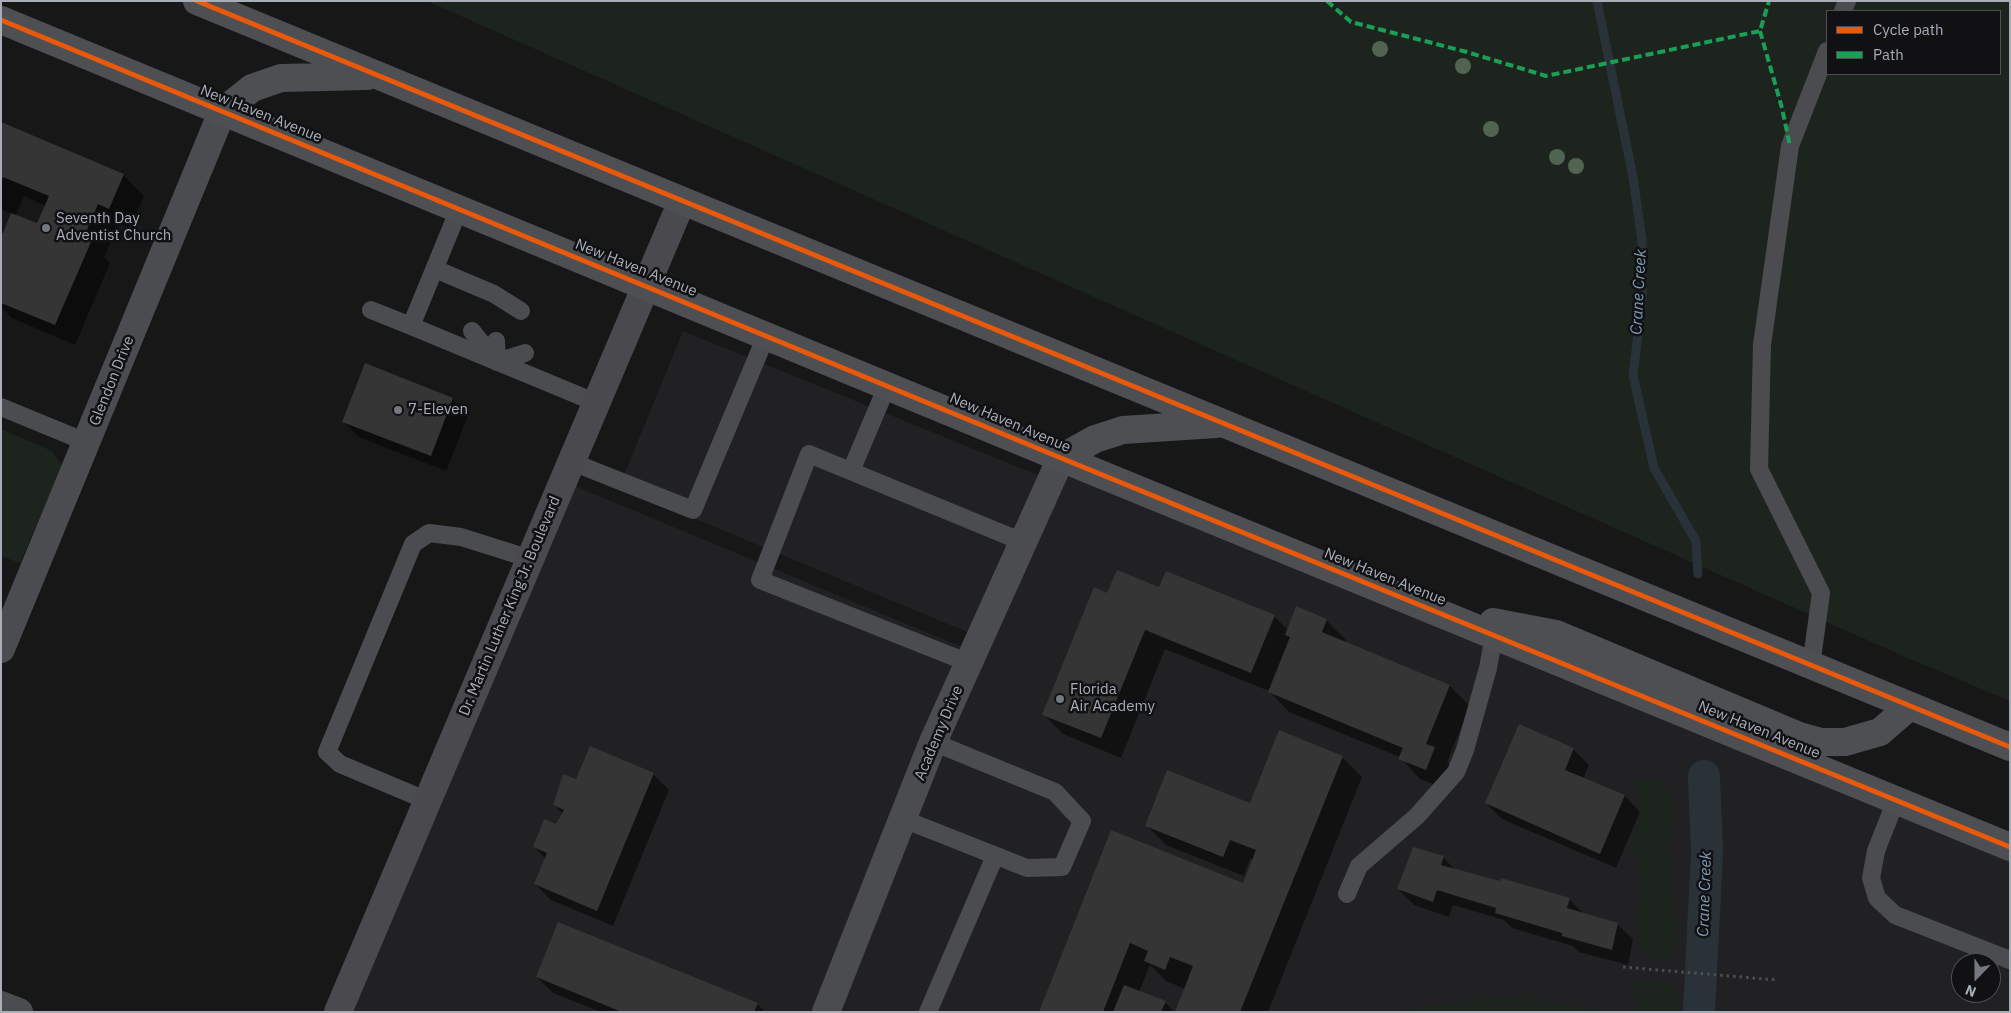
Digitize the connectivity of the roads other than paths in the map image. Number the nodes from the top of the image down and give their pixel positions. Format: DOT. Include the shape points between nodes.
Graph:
graph roads {
  1 [pos="197,1"];
  2 [pos="1,20"];
  3 [pos="1826,54"];
  4 [pos="376,75"];
  5 [pos="222,112"];
  6 [pos="682,201"];
  7 [pos="459,209"];
  8 [pos="435,269"];
  9 [pos="646,286"];
  10 [pos="475,294"];
  11 [pos="494,298"];
  12 [pos="371,310"];
  13 [pos="521,311"];
  14 [pos="411,326"];
  15 [pos="472,332"];
  16 [pos="766,336"];
  17 [pos="496,341"];
  18 [pos="525,353"];
  19 [pos="497,362"];
  20 [pos="887,386"];
  21 [pos="597,403"];
  22 [pos="1,407"];
  23 [pos="1222,423"];
  24 [pos="86,442"];
  25 [pos="1060,458"];
  26 [pos="572,462"];
  27 [pos="851,471"];
  28 [pos="1023,542"];
  29 [pos="530,559"];
  30 [pos="1440,613"];
  31 [pos="1494,636"];
  32 [pos="1,649"];
  33 [pos="969,663"];
  34 [pos="1811,666"];
  35 [pos="1910,706"];
  36 [pos="933,742"];
  37 [pos="2010,747"];
  38 [pos="428,800"];
  39 [pos="1896,800"];
  40 [pos="903,819"];
  41 [pos="2010,847"];
  42 [pos="994,856"];
  43 [pos="1346,894"];
  44 [pos="2010,960"];
  45 [pos="1,1004"];
  46 [pos="19,1012"];
  47 [pos="338,1012"];
  48 [pos="826,1012"];
  49 [pos="928,1012"];
  1 -- 4 [label="main road"];
  2 -- 5 [label="main road, New Haven Avenue"];
  3 -- 34 [label="lane" via="1790,146 1762,345 1759,470 1822,593"];
  4 -- 5 [label="main road" via="281,78 252,88"];
  4 -- 6 [label="main road"];
  5 -- 7 [label="main road, New Haven Avenue"];
  5 -- 24 [label="street, Glendon Drive"];
  6 -- 9 [label="street, Dr. Martin Luther King Jr. Boulevard"];
  6 -- 23 [label="main road"];
  7 -- 8 [label="lane"];
  7 -- 9 [label="main road, New Haven Avenue"];
  8 -- 11 [label="lane"];
  8 -- 14 [label="lane"];
  9 -- 16 [label="main road, New Haven Avenue"];
  9 -- 21 [label="street, Dr. Martin Luther King Jr. Boulevard"];
  10 -- 11 [label="lane"];
  11 -- 13 [label="lane"];
  12 -- 14 [label="lane"];
  14 -- 19 [label="lane"];
  15 -- 19 [label="lane"];
  16 -- 20 [label="main road, New Haven Avenue"];
  16 -- 26 [label="lane" via="693,510"];
  17 -- 19 [label="lane"];
  18 -- 19 [label="lane"];
  19 -- 21 [label="lane"];
  20 -- 25 [label="main road, New Haven Avenue"];
  20 -- 27 [label="lane"];
  21 -- 26 [label="street, Dr. Martin Luther King Jr. Boulevard"];
  22 -- 24 [label="lane"];
  23 -- 25 [label="main road" via="1123,430 1095,438"];
  23 -- 34 [label="main road"];
  24 -- 32 [label="street, Glendon Drive"];
  25 -- 28 [label="street, Academy Drive"];
  25 -- 30 [label="main road, New Haven Avenue"];
  26 -- 29 [label="street, Dr. Martin Luther King Jr. Boulevard"];
  27 -- 28 [label="lane"];
  27 -- 33 [label="lane" via="808,454 760,580"];
  28 -- 33 [label="street, Academy Drive"];
  29 -- 38 [label="street, Dr. Martin Luther King Jr. Boulevard"];
  29 -- 38 [label="lane" via="461,537 429,533 413,544 327,752 340,764"];
  30 -- 31 [label="main road, New Haven Avenue"];
  30 -- 35 [label="main road" via="1556,634 1799,736 1821,742 1845,742 1880,732"];
  31 -- 39 [label="main road, New Haven Avenue"];
  31 -- 43 [label="lane" via="1488,668 1456,772 1417,816 1359,866"];
  33 -- 36 [label="street, Academy Drive"];
  34 -- 35 [label="main road"];
  35 -- 37 [label="main road"];
  36 -- 40 [label="street, Academy Drive"];
  36 -- 42 [label="lane" via="1055,792 1082,821 1062,867 1027,868"];
  38 -- 47 [label="street, Dr. Martin Luther King Jr. Boulevard"];
  39 -- 41 [label="main road, New Haven Avenue"];
  39 -- 44 [label="lane" via="1876,851 1871,878 1877,898 1894,915"];
  40 -- 42 [label="lane"];
  40 -- 48 [label="street, Academy Drive"];
  42 -- 49 [label="lane"];
  45 -- 46 [label="street"];
}
